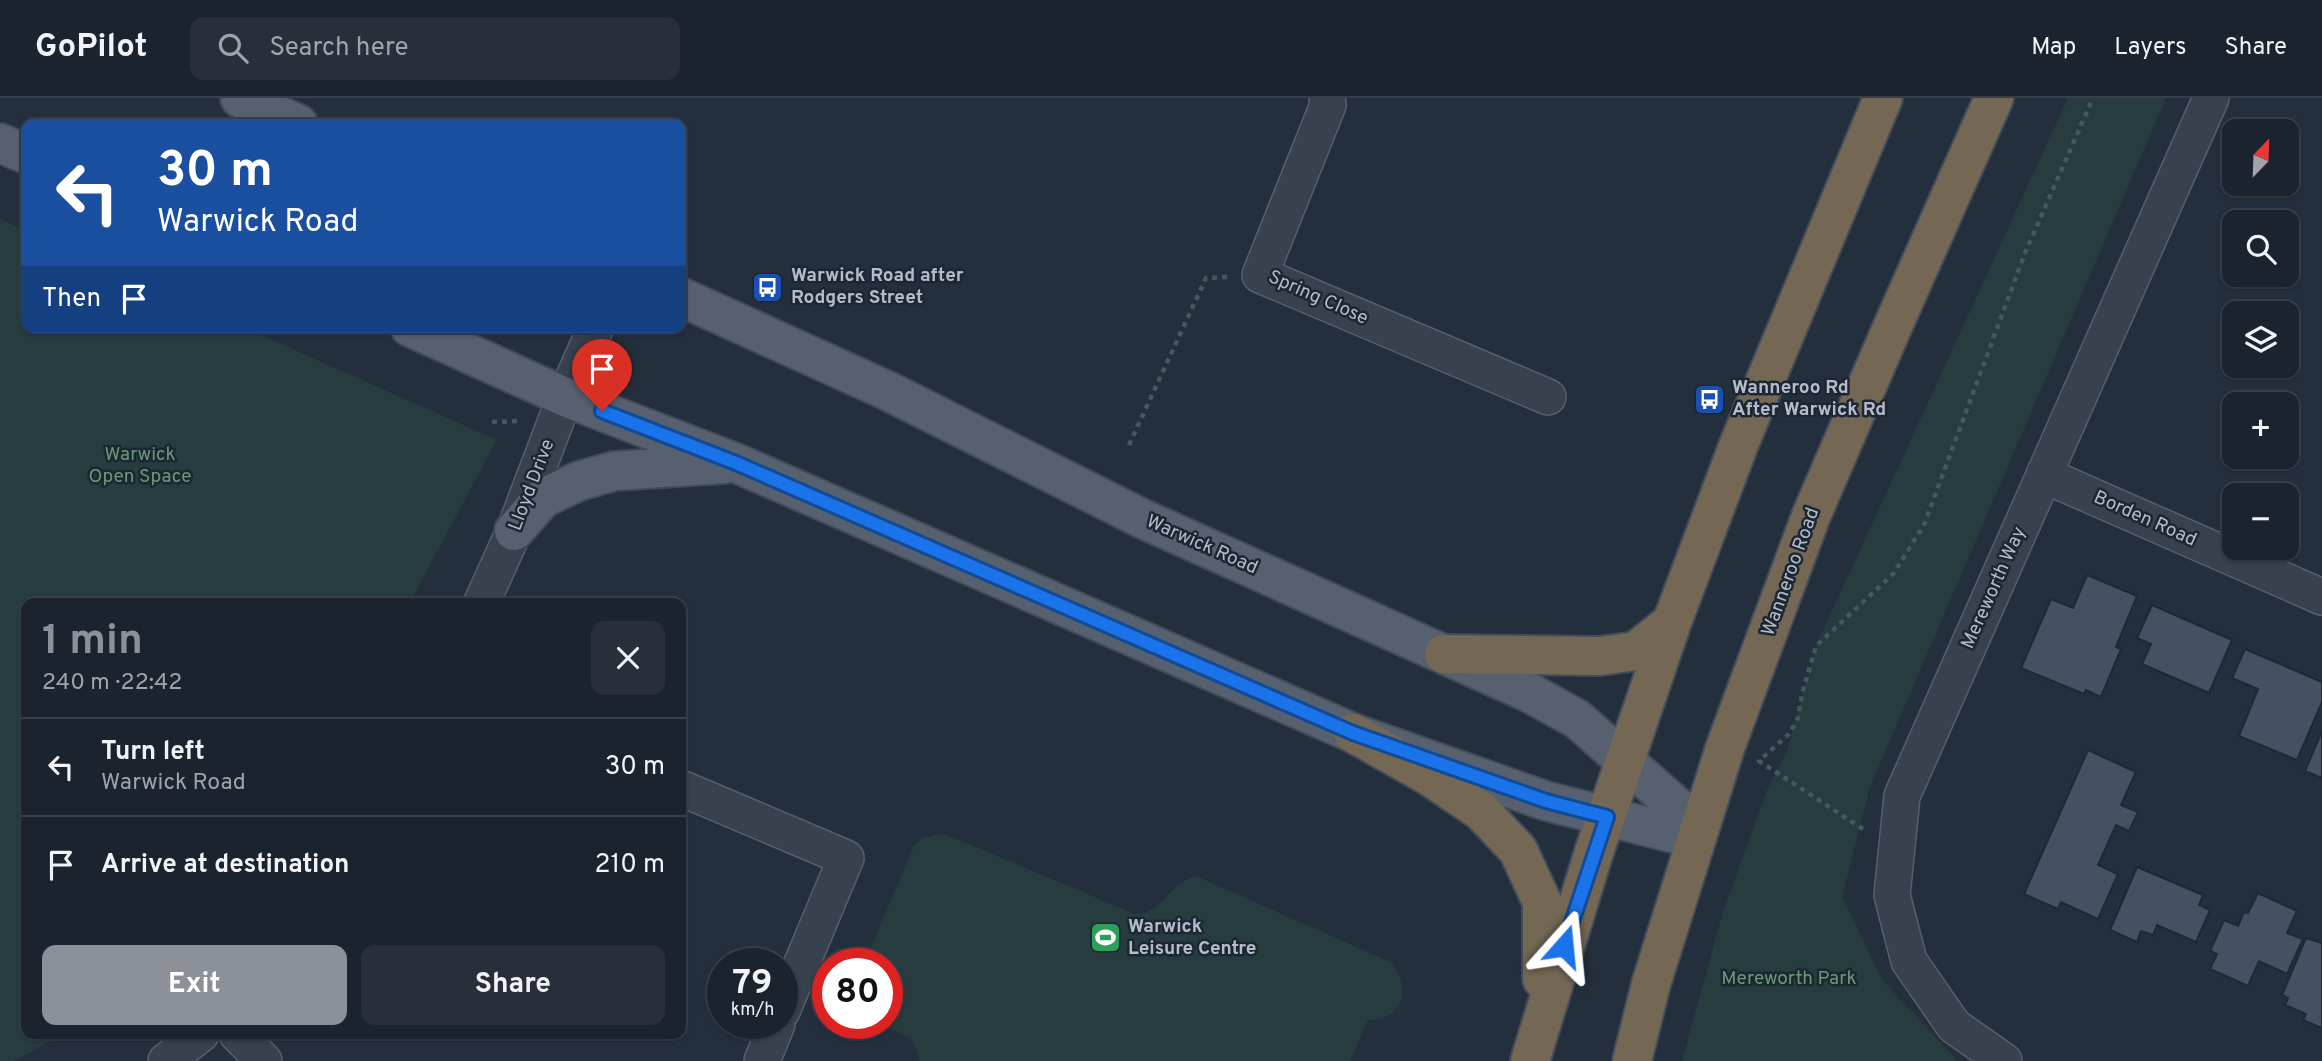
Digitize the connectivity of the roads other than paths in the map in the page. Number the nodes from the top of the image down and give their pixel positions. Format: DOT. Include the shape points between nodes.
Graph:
graph roads {
  1 [pos="240,98"];
  2 [pos="1327,98"];
  3 [pos="1883,98"];
  4 [pos="1994,98"];
  5 [pos="2211,98"];
  6 [pos="287,119"];
  7 [pos="0,143"];
  8 [pos="21,153"];
  9 [pos="686,300"];
  10 [pos="423,333"];
  11 [pos="593,333"];
  12 [pos="565,397"];
  13 [pos="1548,397"];
  14 [pos="736,463"];
  15 [pos="2045,475"];
  16 [pos="514,531"];
  17 [pos="2322,597"];
  18 [pos="484,598"];
  19 [pos="1672,622"];
  20 [pos="1444,654"];
  21 [pos="1353,733"];
  22 [pos="1625,762"];
  23 [pos="686,790"];
  24 [pos="1607,817"];
  25 [pos="1698,833"];
  26 [pos="798,973"];
  27 [pos="1542,1016"];
  28 [pos="195,1039"];
  29 [pos="242,1039"];
  30 [pos="771,1039"];
  31 [pos="166,1061"];
  32 [pos="264,1061"];
  33 [pos="762,1061"];
  34 [pos="1530,1061"];
  35 [pos="1632,1061"];
  36 [pos="2004,1061"];
  1 -- 6 [label="main road"];
  2 -- 13 [label="street, Spring Close" via="1260,275"];
  3 -- 19 [label="highway" via="1739,444"];
  4 -- 25 [label="highway, Wanneroo Road" via="1811,516"];
  5 -- 15 [label="street, Mereworth Way"];
  7 -- 8 [label="main road"];
  9 -- 20 [label="main road, Warwick Road" via="888,391 1143,519"];
  10 -- 12 [label="main road"];
  11 -- 12 [label="street, Lloyd Drive"];
  12 -- 14 [label="main road"];
  12 -- 16 [label="street, Lloyd Drive"];
  14 -- 16 [label="main road" via="614,471 579,481 543,498"];
  14 -- 21 [label="main road"];
  15 -- 17 [label="street, Borden Road"];
  15 -- 36 [label="street, Mereworth Way" via="1902,796 1892,895 1909,961 1954,1026"];
  16 -- 18 [label="street, Lloyd Drive"];
  19 -- 20 [label="highway" via="1636,651 1600,656"];
  19 -- 22 [label="highway"];
  20 -- 22 [label="main road, Warwick Road" via="1577,719"];
  21 -- 24 [label="main road" via="1546,801"];
  21 -- 27 [label="highway" via="1482,811 1518,850 1542,902"];
  22 -- 24 [label="highway"];
  22 -- 25 [label="main road, Warwick Road"];
  23 -- 26 [label="street" via="846,858"];
  24 -- 25 [label="main road"];
  24 -- 27 [label="highway"];
  25 -- 35 [label="highway, Wanneroo Road"];
  27 -- 34 [label="highway"];
  28 -- 31 [label="street"];
  29 -- 32 [label="street"];
  30 -- 33 [label="street"];
}
